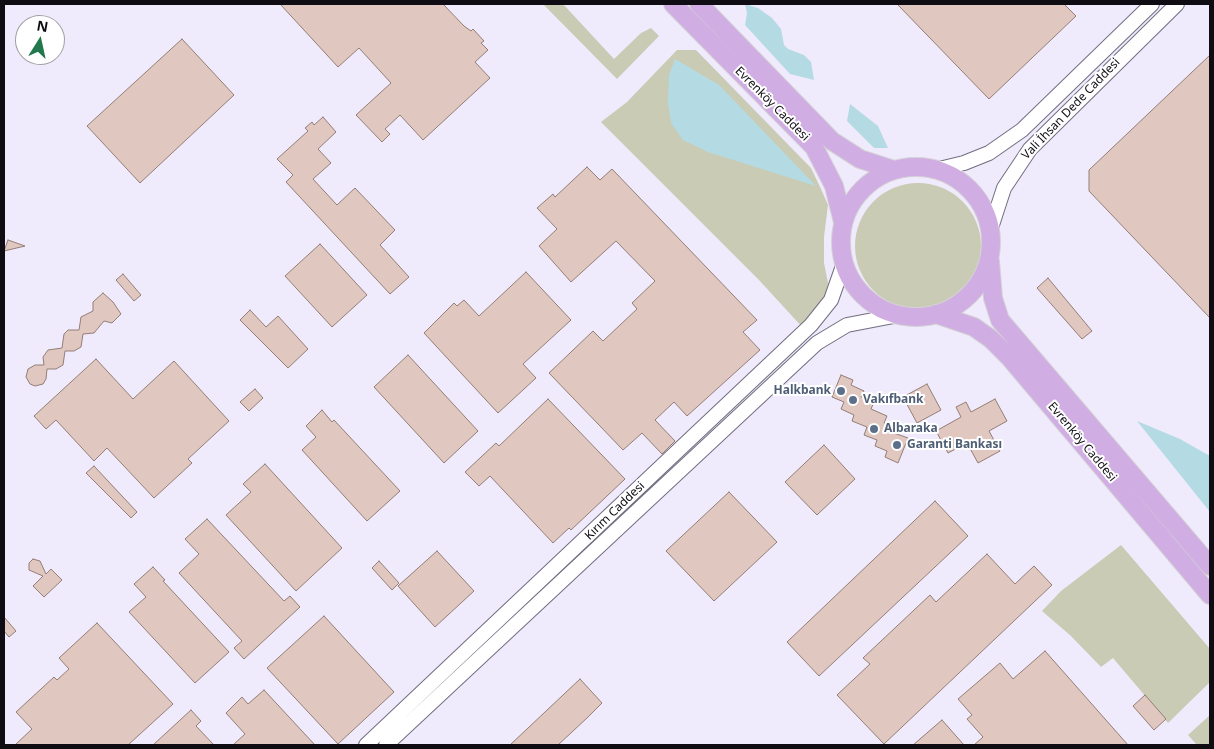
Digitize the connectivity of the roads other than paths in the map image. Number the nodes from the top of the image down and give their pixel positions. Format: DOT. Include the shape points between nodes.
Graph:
graph roads {
  1 [pos="673,4"];
  2 [pos="699,4"];
  3 [pos="1152,4"];
  4 [pos="1177,4"];
  5 [pos="894,170"];
  6 [pos="934,170"];
  7 [pos="843,222"];
  8 [pos="990,231"];
  9 [pos="990,252"];
  10 [pos="844,263"];
  11 [pos="936,314"];
  12 [pos="899,315"];
  13 [pos="1210,566"];
  14 [pos="1210,595"];
  15 [pos="366,745"];
  16 [pos="386,745"];
  1 -- 7 [label="main road, Evrenköy Caddesi" via="814,147 834,186"];
  2 -- 5 [label="main road, Evrenköy Caddesi" via="832,141 860,159"];
  3 -- 6 [label="street, Vali İhsan Dede Caddesi" via="1022,130 990,153"];
  4 -- 8 [label="street, Vali İhsan Dede Caddesi" via="1030,149 1004,188"];
  5 -- 6 [label="main road" via="918,167"];
  5 -- 7 [label="main road" via="862,190 850,205"];
  6 -- 8 [label="main road" via="955,178 971,192 983,210"];
  7 -- 10 [label="main road" via="841,243"];
  8 -- 9 [label="main road"];
  9 -- 11 [label="main road" via="984,273 972,291 956,305"];
  9 -- 13 [label="main road, Evrenköy Caddesi" via="992,298 1000,320"];
  10 -- 12 [label="main road" via="854,284 869,300"];
  10 -- 15 [label="street, Kırım Caddesi" via="831,300 811,325"];
  11 -- 12 [label="main road"];
  11 -- 14 [label="main road, Evrenköy Caddesi" via="974,327 1010,358"];
  12 -- 16 [label="street, Kırım Caddesi" via="847,325 817,342"];
}
